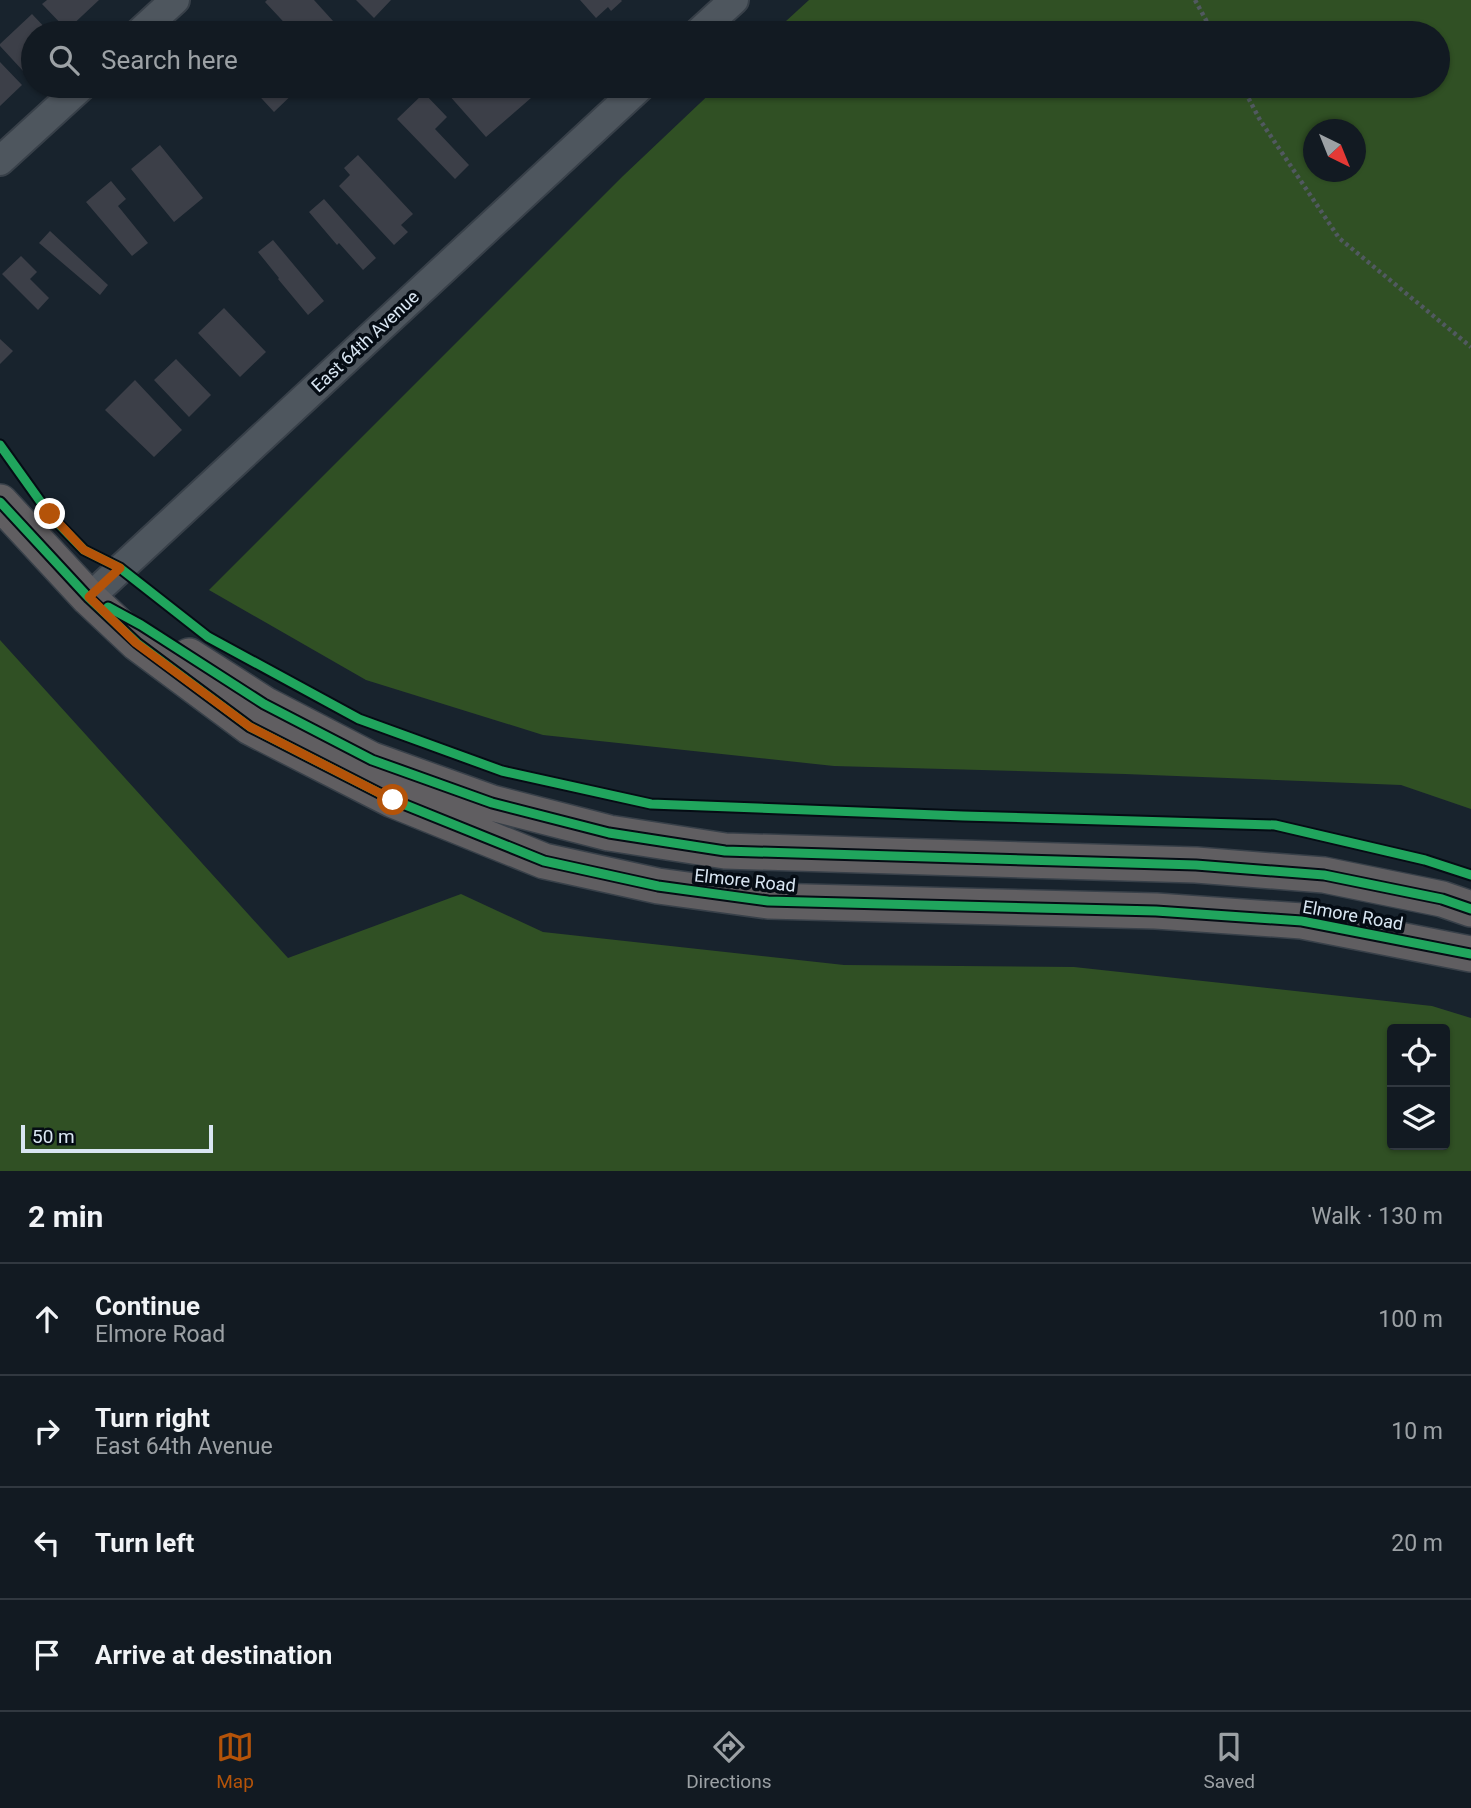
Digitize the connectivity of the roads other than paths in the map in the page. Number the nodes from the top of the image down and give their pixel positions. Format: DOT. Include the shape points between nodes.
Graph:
graph roads {
  1 [pos="175,0"];
  2 [pos="734,0"];
  3 [pos="152,21"];
  4 [pos="711,21"];
  5 [pos="69,98"];
  6 [pos="628,98"];
  7 [pos="0,161"];
  8 [pos="0,502"];
  9 [pos="89,597"];
  10 [pos="1471,909"];
  11 [pos="1471,954"];
  1 -- 3 [label="street"];
  2 -- 4 [label="street"];
  5 -- 7 [label="street"];
  6 -- 9 [label="street, East 64th Avenue"];
  8 -- 9 [label="main road, Elmore Road"];
  9 -- 10 [label="main road, Elmore Road" via="264,704 372,760 492,803 609,833 724,851 1196,865 1324,875"];
  9 -- 11 [label="main road, Elmore Road" via="136,643 250,727 393,800 544,860 658,886 768,901 1156,911 1302,921"];
}
